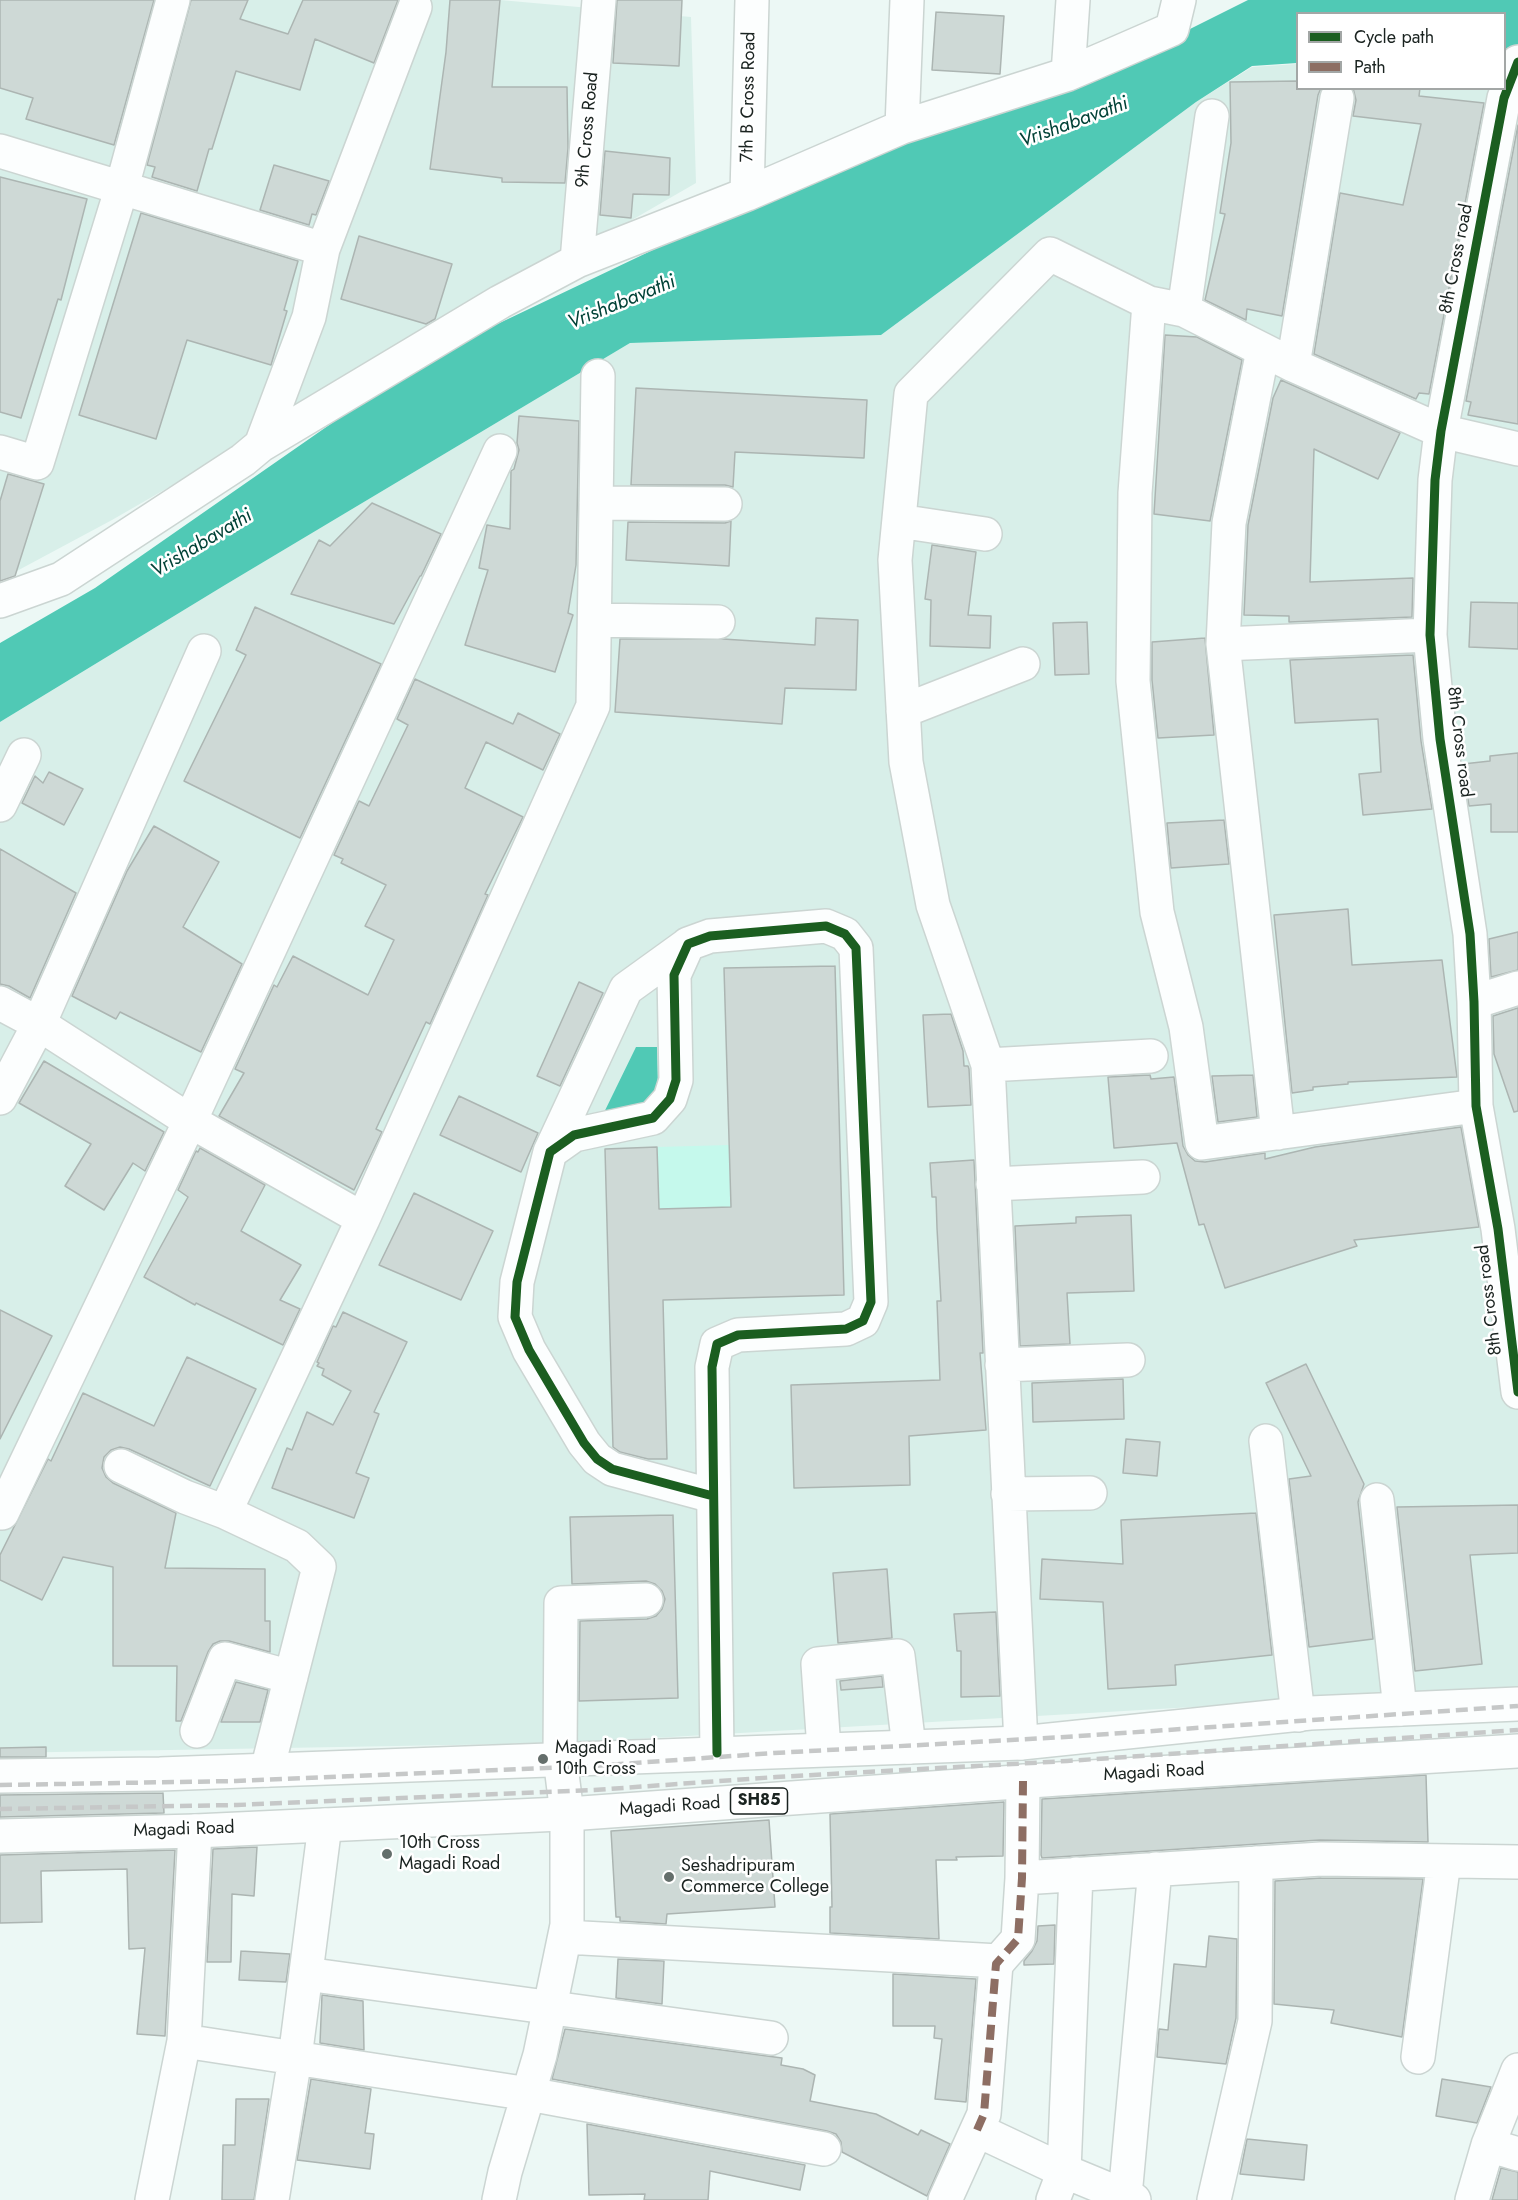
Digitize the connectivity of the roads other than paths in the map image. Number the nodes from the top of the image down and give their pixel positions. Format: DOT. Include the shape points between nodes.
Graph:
graph roads {
  1 [pos="173,0"];
  2 [pos="599,0"];
  3 [pos="752,0"];
  4 [pos="907,0"];
  5 [pos="1073,0"];
  6 [pos="1179,0"];
  7 [pos="415,7"];
  8 [pos="1518,62"];
  9 [pos="1068,74"];
  10 [pos="1337,98"];
  11 [pos="1212,116"];
  12 [pos="902,127"];
  13 [pos="0,151"];
  14 [pos="122,187"];
  15 [pos="747,194"];
  16 [pos="322,249"];
  17 [pos="577,261"];
  18 [pos="1142,300"];
  19 [pos="1184,310"];
  20 [pos="1263,350"];
  21 [pos="1293,364"];
  22 [pos="598,376"];
  23 [pos="1441,431"];
  24 [pos="261,445"];
  25 [pos="1518,449"];
  26 [pos="500,451"];
  27 [pos="0,452"];
  28 [pos="596,503"];
  29 [pos="725,504"];
  30 [pos="899,521"];
  31 [pos="985,534"];
  32 [pos="0,601"];
  33 [pos="595,620"];
  34 [pos="718,622"];
  35 [pos="1430,635"];
  36 [pos="1223,644"];
  37 [pos="204,651"];
  38 [pos="1023,664"];
  39 [pos="903,711"];
  40 [pos="24,755"];
  41 [pos="0,806"];
  42 [pos="688,944"];
  43 [pos="1518,988"];
  44 [pos="1474,1002"];
  45 [pos="0,1003"];
  46 [pos="39,1024"];
  47 [pos="1151,1056"];
  48 [pos="988,1065"];
  49 [pos="0,1098"];
  50 [pos="1476,1106"];
  51 [pos="190,1121"];
  52 [pos="1278,1133"];
  53 [pos="550,1152"];
  54 [pos="1143,1177"];
  55 [pos="993,1184"];
  56 [pos="363,1219"];
  57 [pos="1128,1360"];
  58 [pos="1002,1365"];
  59 [pos="1518,1392"];
  60 [pos="1266,1441"];
  61 [pos="121,1466"];
  62 [pos="1090,1493"];
  63 [pos="1008,1494"];
  64 [pos="713,1496"];
  65 [pos="1377,1500"];
  66 [pos="225,1512"];
  67 [pos="2,1513"];
  68 [pos="646,1600"];
  69 [pos="291,1677"];
  70 [pos="1518,1704"];
  71 [pos="1400,1709"];
  72 [pos="1298,1715"];
  73 [pos="197,1731"];
  74 [pos="1021,1743"];
  75 [pos="909,1746"];
  76 [pos="824,1749"];
  77 [pos="1518,1751"];
  78 [pos="717,1753"];
  79 [pos="560,1758"];
  80 [pos="267,1770"];
  81 [pos="0,1776"];
  82 [pos="1023,1781"];
  83 [pos="567,1814"];
  84 [pos="325,1825"];
  85 [pos="195,1831"];
  86 [pos="0,1836"];
  87 [pos="1444,1861"];
  88 [pos="1518,1862"];
  89 [pos="1256,1863"];
  90 [pos="1155,1869"];
  91 [pos="1076,1874"];
  92 [pos="1022,1878"];
  93 [pos="565,1937"];
  94 [pos="999,1961"];
  95 [pos="306,1974"];
  96 [pos="550,2007"];
  97 [pos="771,2038"];
  98 [pos="184,2041"];
  99 [pos="1418,2057"];
  100 [pos="295,2058"];
  101 [pos="1518,2070"];
  102 [pos="529,2094"];
  103 [pos="977,2130"];
  104 [pos="1503,2149"];
  105 [pos="824,2150"];
  106 [pos="1058,2185"];
  107 [pos="1129,2198"];
  108 [pos="152,2200"];
  109 [pos="272,2200"];
  110 [pos="499,2200"];
  111 [pos="945,2200"];
  112 [pos="1214,2200"];
  113 [pos="1472,2200"];
  1 -- 14 [label="street"];
  2 -- 17 [label="street, 9th Cross Road"];
  3 -- 15 [label="street, 7th B Cross Road"];
  4 -- 12 [label="street"];
  5 -- 9 [label="street"];
  6 -- 9 [label="street" via="1172,29"];
  7 -- 16 [label="street"];
  8 -- 23 [label="street, 8th Cross road" via="1504,98"];
  9 -- 12 [label="street"];
  10 -- 21 [label="street"];
  11 -- 19 [label="street"];
  12 -- 15 [label="street"];
  13 -- 14 [label="street"];
  14 -- 16 [label="street"];
  14 -- 27 [label="street" via="37,463"];
  15 -- 17 [label="street"];
  16 -- 24 [label="street" via="309,317"];
  17 -- 24 [label="street" via="500,302"];
  18 -- 19 [label="street"];
  18 -- 30 [label="street" via="1050,254 911,394"];
  18 -- 52 [label="street" via="1133,681 1157,912 1186,1027 1202,1143"];
  19 -- 20 [label="street"];
  20 -- 21 [label="street"];
  20 -- 36 [label="street" via="1229,524"];
  21 -- 23 [label="street"];
  22 -- 28 [label="street"];
  23 -- 25 [label="street"];
  23 -- 35 [label="street, 8th Cross road" via="1435,480"];
  24 -- 32 [label="street" via="61,579"];
  26 -- 51 [label="street"];
  28 -- 29 [label="street"];
  28 -- 33 [label="street"];
  30 -- 31 [label="street"];
  30 -- 39 [label="street" via="895,560"];
  33 -- 34 [label="street"];
  33 -- 56 [label="street" via="593,706"];
  35 -- 36 [label="street"];
  35 -- 44 [label="street, 8th Cross road" via="1440,739 1470,933"];
  36 -- 52 [label="street"];
  37 -- 46 [label="street"];
  38 -- 39 [label="street"];
  39 -- 48 [label="street" via="906,762 933,904"];
  40 -- 41 [label="street"];
  42 -- 53 [label="street" via="626,989"];
  42 -- 53 [label="street" via="674,975 676,1080 670,1100 653,1118 574,1135"];
  42 -- 64 [label="street" via="710,936 826,926 845,934 856,948 871,1302 863,1321 846,1329 738,1335 717,1344 712,1367"];
  43 -- 44 [label="street"];
  44 -- 50 [label="street, 8th Cross road"];
  45 -- 46 [label="street"];
  46 -- 49 [label="street"];
  46 -- 51 [label="street"];
  47 -- 48 [label="street"];
  48 -- 55 [label="street"];
  50 -- 52 [label="street"];
  50 -- 59 [label="street, 8th Cross road" via="1498,1229"];
  51 -- 56 [label="street"];
  51 -- 67 [label="street"];
  53 -- 64 [label="street" via="517,1282 515,1317 529,1350 597,1459 612,1469"];
  54 -- 55 [label="street"];
  55 -- 58 [label="street"];
  56 -- 66 [label="street"];
  57 -- 58 [label="street"];
  58 -- 63 [label="street"];
  60 -- 72 [label="street"];
  61 -- 66 [label="street"];
  62 -- 63 [label="street"];
  63 -- 74 [label="street"];
  64 -- 78 [label="street"];
  65 -- 71 [label="street"];
  66 -- 69 [label="street" via="297,1546 319,1568"];
  68 -- 79 [label="street" via="561,1604"];
  69 -- 73 [label="street" via="225,1659"];
  69 -- 80 [label="street"];
  70 -- 71 [label="street"];
  71 -- 72 [label="street"];
  72 -- 74 [label="street"];
  74 -- 75 [label="street"];
  75 -- 76 [label="street"];
  75 -- 76 [label="street" via="898,1656 818,1664"];
  76 -- 78 [label="street"];
  77 -- 82 [label="street, Magadi Road / SH85"];
  78 -- 79 [label="street"];
  79 -- 80 [label="street"];
  79 -- 83 [label="street"];
  80 -- 81 [label="street"];
  82 -- 83 [label="street, Magadi Road / SH85"];
  82 -- 92 [label="street"];
  83 -- 84 [label="street, Magadi Road / SH85"];
  83 -- 93 [label="street"];
  84 -- 85 [label="street, Magadi Road / SH85"];
  84 -- 95 [label="street"];
  85 -- 86 [label="street, Magadi Road / SH85"];
  85 -- 98 [label="street"];
  87 -- 88 [label="street"];
  87 -- 89 [label="street" via="1321,1859"];
  87 -- 99 [label="street"];
  89 -- 90 [label="street"];
  89 -- 112 [label="street" via="1255,2021"];
  90 -- 91 [label="street"];
  90 -- 107 [label="street"];
  91 -- 92 [label="street"];
  91 -- 106 [label="street"];
  92 -- 94 [label="street" via="1018,1939"];
  93 -- 94 [label="street"];
  93 -- 96 [label="street"];
  94 -- 103 [label="street" via="984,2114"];
  95 -- 96 [label="street"];
  95 -- 100 [label="street"];
  96 -- 97 [label="street"];
  96 -- 102 [label="street"];
  98 -- 100 [label="street"];
  98 -- 108 [label="street"];
  100 -- 102 [label="street"];
  100 -- 109 [label="street"];
  101 -- 104 [label="street"];
  102 -- 105 [label="street"];
  102 -- 110 [label="street"];
  103 -- 106 [label="street"];
  103 -- 111 [label="street"];
  104 -- 113 [label="street"];
  106 -- 107 [label="street"];
}
